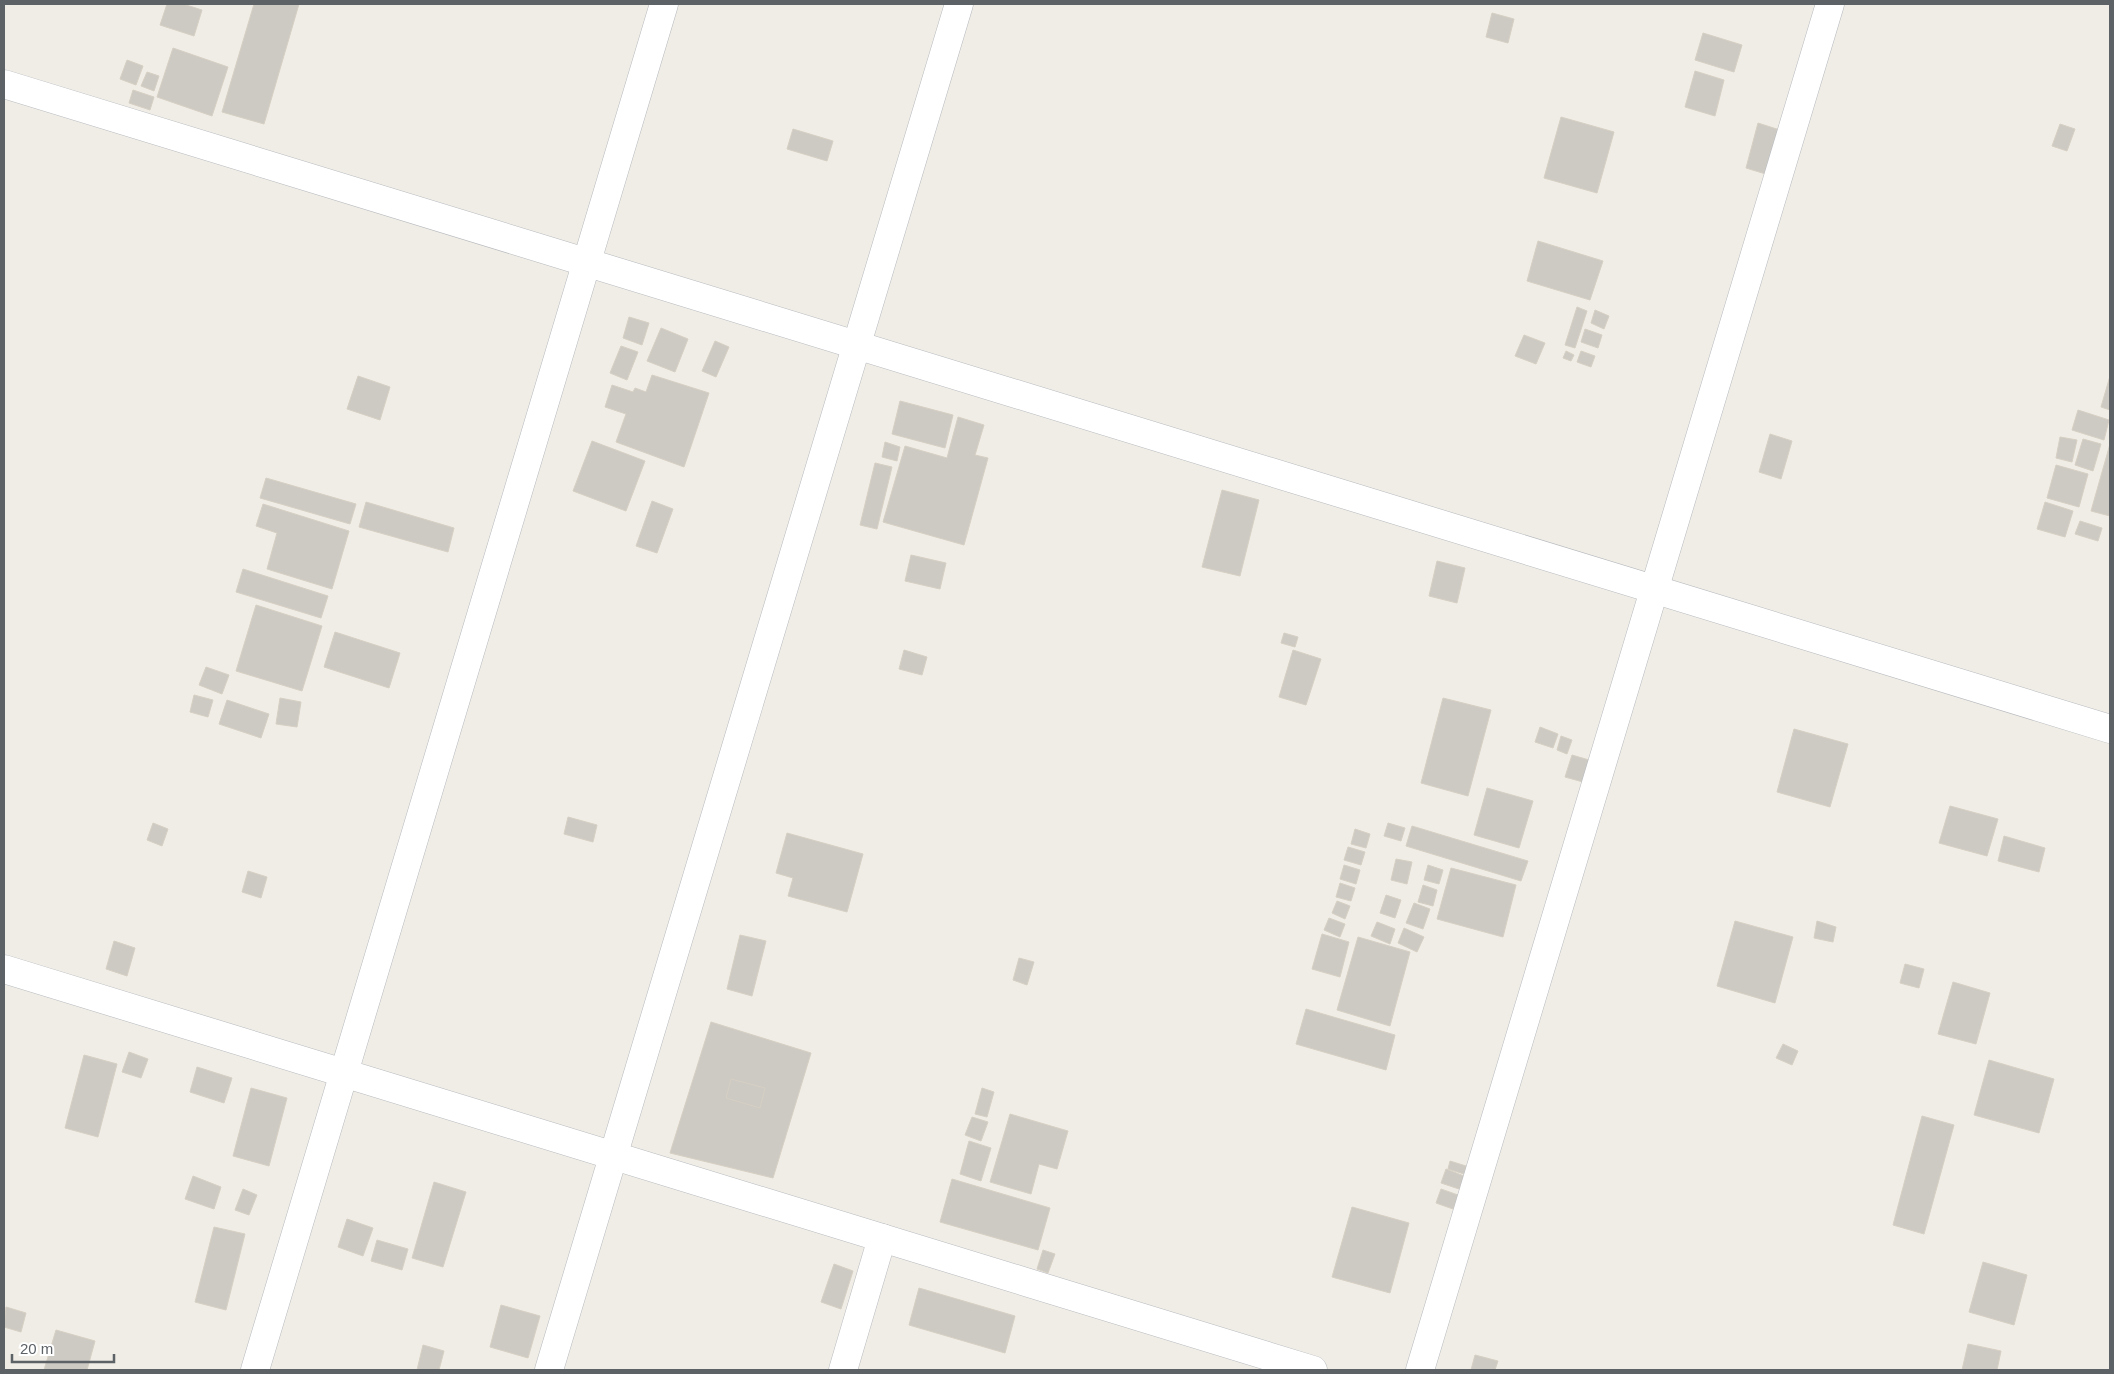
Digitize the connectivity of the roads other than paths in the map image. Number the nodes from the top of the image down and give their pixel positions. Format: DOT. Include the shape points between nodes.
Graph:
graph roads {
  1 [pos="664,4"];
  2 [pos="959,4"];
  3 [pos="1830,4"];
  4 [pos="4,84"];
  5 [pos="587,262"];
  6 [pos="856,345"];
  7 [pos="1655,589"];
  8 [pos="2110,729"];
  9 [pos="4,969"];
  10 [pos="344,1073"];
  11 [pos="613,1156"];
  12 [pos="882,1238"];
  13 [pos="255,1370"];
  14 [pos="549,1370"];
  15 [pos="843,1370"];
  16 [pos="1313,1370"];
  17 [pos="1420,1370"];
  1 -- 5 [label="street"];
  2 -- 6 [label="street"];
  3 -- 7 [label="street"];
  4 -- 5 [label="street"];
  5 -- 6 [label="street"];
  5 -- 10 [label="street"];
  6 -- 7 [label="street"];
  6 -- 11 [label="street"];
  7 -- 8 [label="street"];
  7 -- 17 [label="street"];
  9 -- 10 [label="street"];
  10 -- 11 [label="street"];
  10 -- 13 [label="street"];
  11 -- 12 [label="street"];
  11 -- 14 [label="street"];
  12 -- 15 [label="street"];
  12 -- 16 [label="street"];
}
